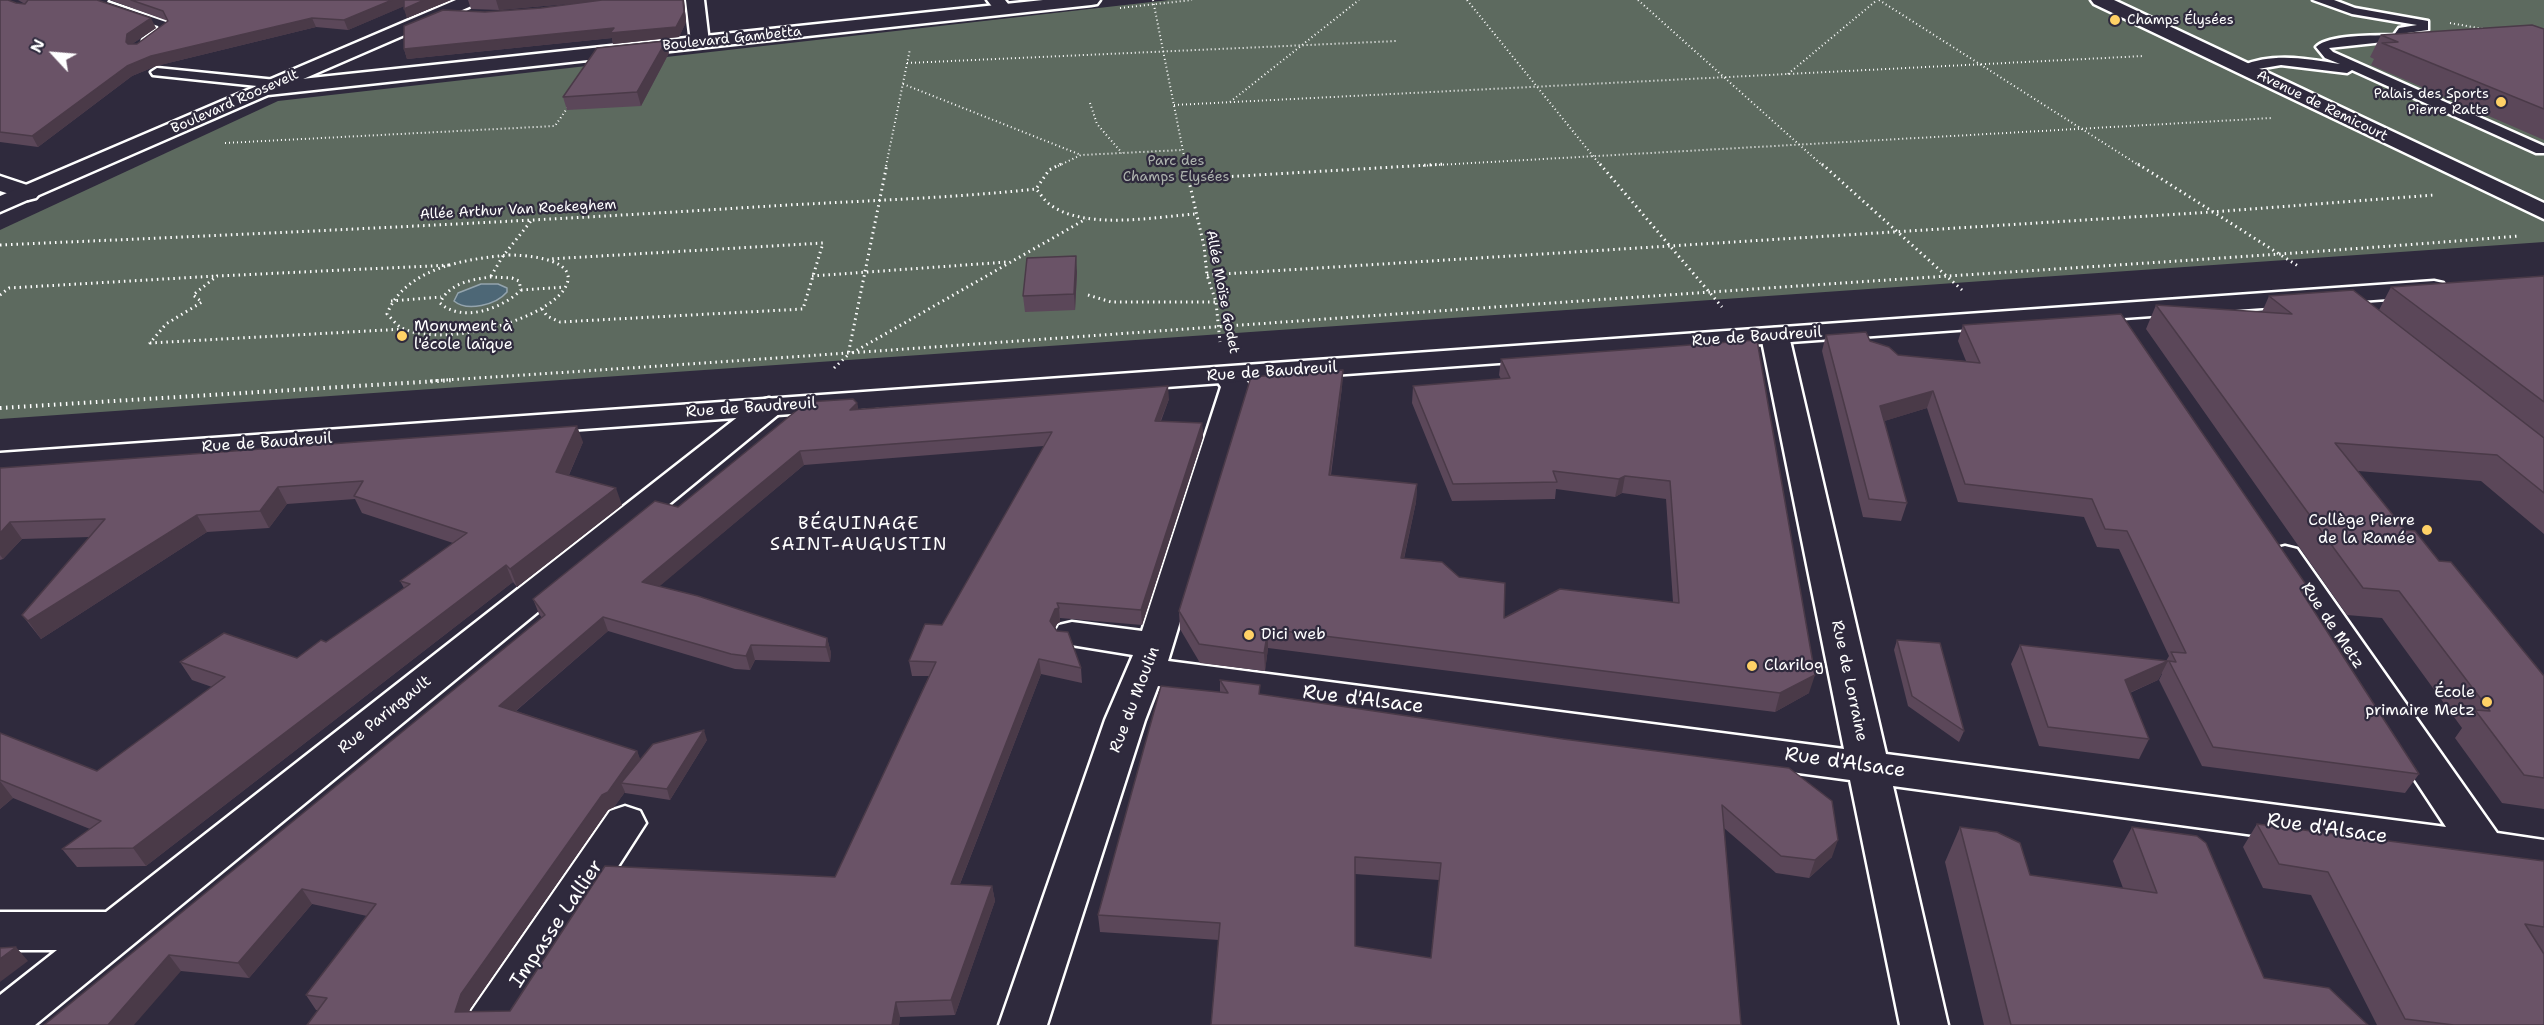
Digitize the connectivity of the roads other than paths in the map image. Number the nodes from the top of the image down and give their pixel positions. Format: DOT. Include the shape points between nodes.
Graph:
graph roads {
  1 [pos="103,0"];
  2 [pos="694,0"];
  3 [pos="1092,0"];
  4 [pos="2100,0"];
  5 [pos="2318,0"];
  6 [pos="1000,5"];
  7 [pos="466,8"];
  8 [pos="700,42"];
  9 [pos="137,49"];
  10 [pos="2245,69"];
  11 [pos="2364,71"];
  12 [pos="157,72"];
  13 [pos="270,86"];
  14 [pos="2541,150"];
  15 [pos="0,183"];
  16 [pos="28,193"];
  17 [pos="0,205"];
  18 [pos="2544,212"];
  19 [pos="2454,288"];
  20 [pos="2340,296"];
  21 [pos="2118,312"];
  22 [pos="2368,319"];
  23 [pos="1761,337"];
  24 [pos="2138,341"];
  25 [pos="1227,375"];
  26 [pos="769,407"];
  27 [pos="0,462"];
  28 [pos="2265,527"];
  29 [pos="1072,634"];
  30 [pos="1151,658"];
  31 [pos="1868,766"];
  32 [pos="625,823"];
  33 [pos="2485,851"];
  34 [pos="2544,857"];
  35 [pos="0,931"];
  36 [pos="116,931"];
  37 [pos="0,1024"];
  38 [pos="489,1025"];
  39 [pos="1023,1025"];
  40 [pos="1924,1025"];
  1 -- 9 [label="lane" via="102,4 162,24 165,29"];
  2 -- 8 [label="street"];
  3 -- 6 [label="street, Boulevard Gambetta"];
  4 -- 10 [label="street, Avenue de Remicourt"];
  5 -- 11 [label="lane" via="2352,11 2424,23 2424,28 2403,30 2398,38 2330,43 2322,47 2329,55"];
  6 -- 8 [label="street, Boulevard Gambetta" via="916,19"];
  7 -- 13 [label="street, Boulevard Roosevelt" via="439,14"];
  8 -- 13 [label="street, Boulevard Gambetta"];
  10 -- 11 [label="lane" via="2254,64 2279,62"];
  10 -- 18 [label="street, Avenue de Remicourt"];
  11 -- 14 [label="lane"];
  12 -- 13 [label="lane"];
  13 -- 16 [label="street, Boulevard Roosevelt"];
  15 -- 16 [label="street"];
  16 -- 17 [label="street, Boulevard Roosevelt"];
  19 -- 20 [label="street, Rue de Baudreuil"];
  20 -- 21 [label="street, Rue de Baudreuil"];
  20 -- 22 [label="street"];
  21 -- 23 [label="street, Rue de Baudreuil"];
  21 -- 24 [label="street"];
  23 -- 25 [label="street, Rue de Baudreuil"];
  23 -- 31 [label="street, Rue de Lorraine"];
  25 -- 26 [label="street, Rue de Baudreuil"];
  25 -- 30 [label="street, Rue du Moulin" via="1236,387"];
  26 -- 27 [label="street, Rue de Baudreuil"];
  26 -- 36 [label="street, Rue Paringault"];
  28 -- 33 [label="street, Rue de Metz"];
  29 -- 30 [label="street"];
  30 -- 31 [label="street, Rue d'Alsace"];
  30 -- 39 [label="street, Rue du Moulin" via="1125,720"];
  31 -- 33 [label="street, Rue d'Alsace"];
  31 -- 40 [label="street, Rue de Lorraine"];
  32 -- 38 [label="street, Impasse Lallier"];
  33 -- 34 [label="street, Rue d'Alsace"];
  35 -- 36 [label="street"];
  36 -- 37 [label="street, Rue Paringault"];
}
